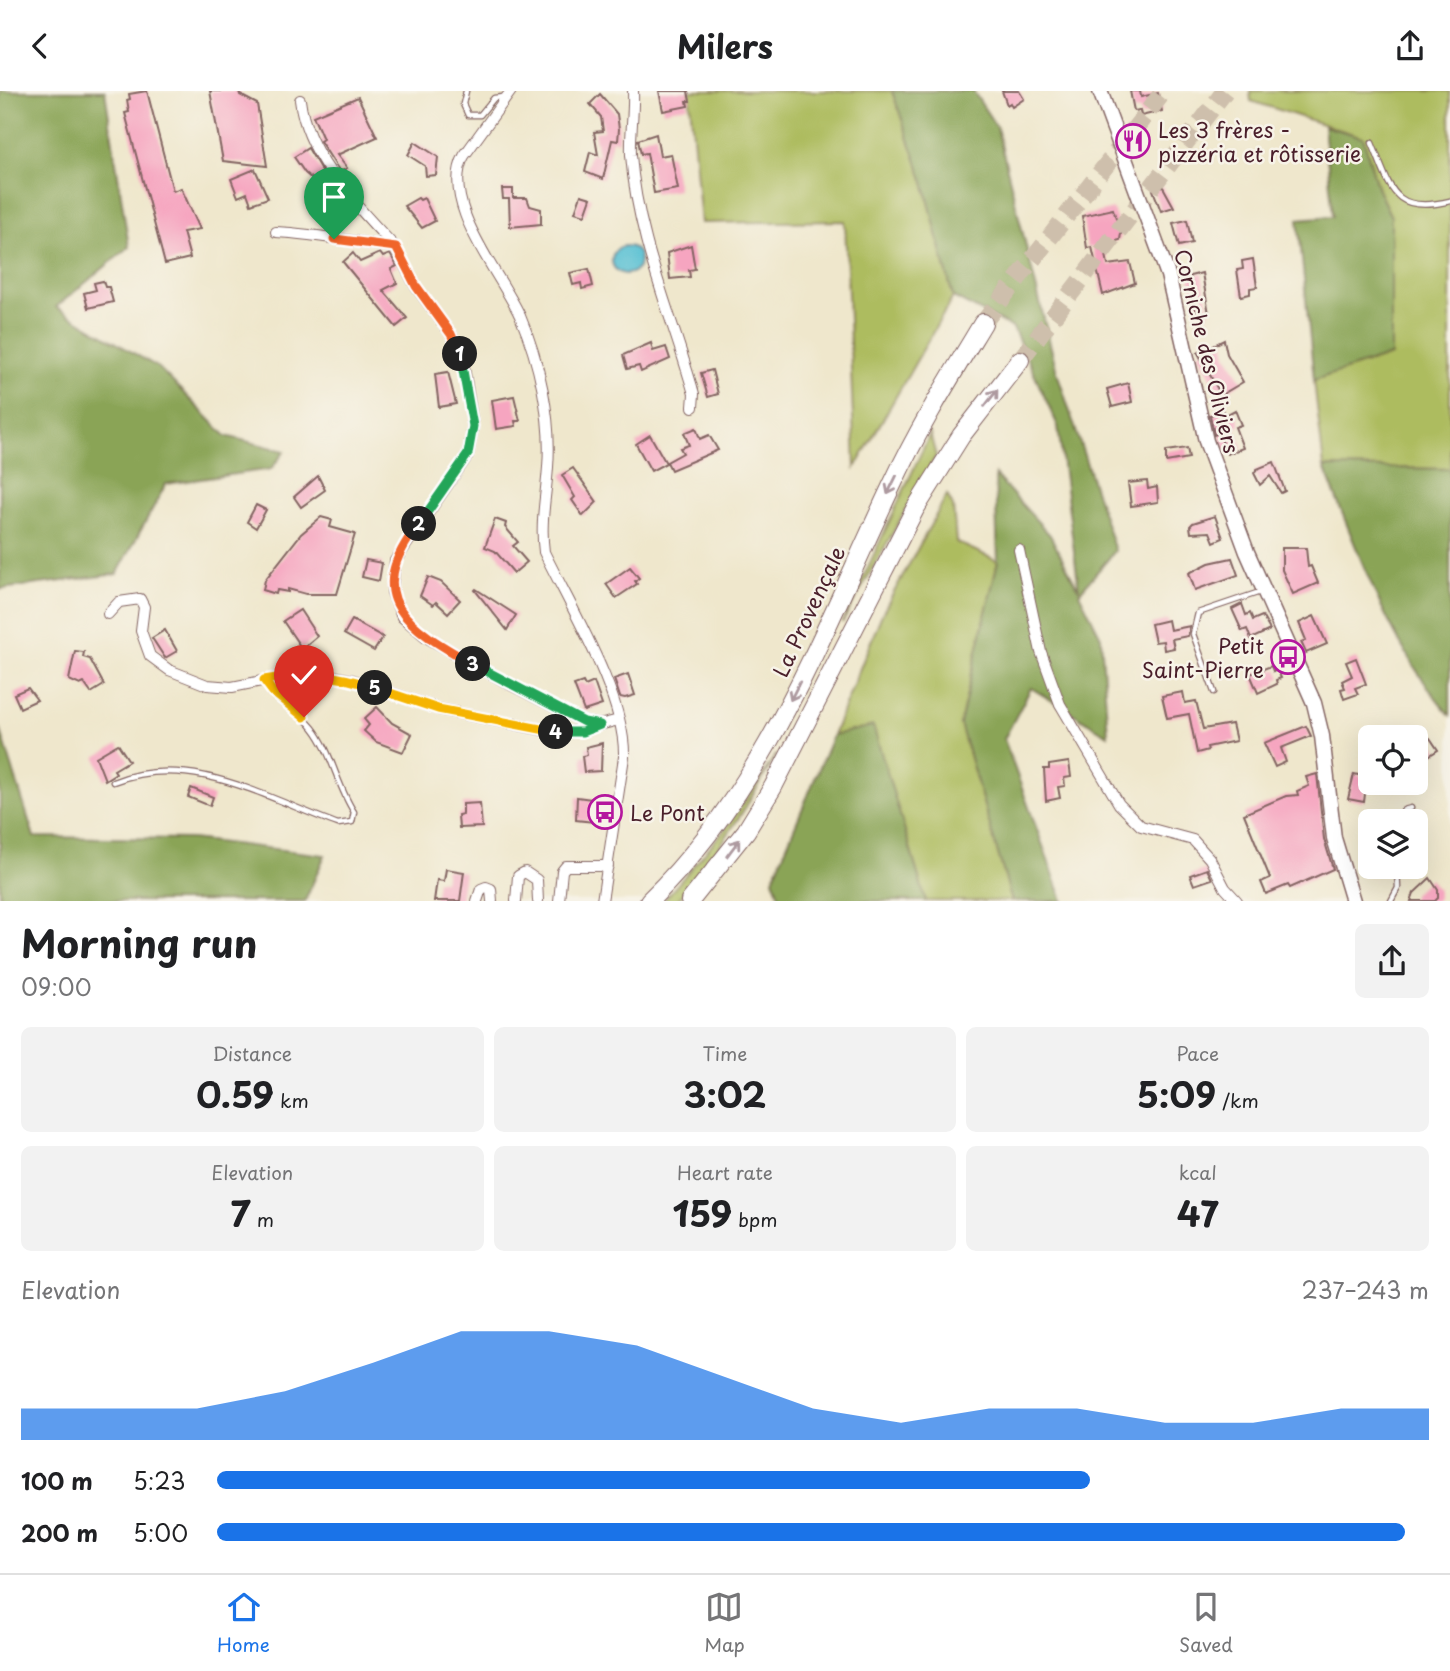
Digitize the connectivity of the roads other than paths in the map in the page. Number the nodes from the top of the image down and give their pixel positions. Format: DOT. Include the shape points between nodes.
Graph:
graph roads {
  1 [pos="466,91"];
  2 [pos="633,91"];
  3 [pos="1100,91"];
  4 [pos="510,94"];
  5 [pos="300,100"];
  6 [pos="1372,143"];
  7 [pos="1450,201"];
  8 [pos="276,232"];
  9 [pos="396,247"];
  10 [pos="983,323"];
  11 [pos="1020,360"];
  12 [pos="693,407"];
  13 [pos="1019,550"];
  14 [pos="1263,590"];
  15 [pos="108,614"];
  16 [pos="264,680"];
  17 [pos="1214,692"];
  18 [pos="619,720"];
  19 [pos="600,725"];
  20 [pos="113,782"];
  21 [pos="1411,808"];
  22 [pos="1408,809"];
  23 [pos="607,870"];
  24 [pos="1398,879"];
  25 [pos="477,901"];
  26 [pos="492,901"];
  27 [pos="516,901"];
  28 [pos="538,901"];
  29 [pos="559,901"];
  30 [pos="603,901"];
  31 [pos="649,901"];
  32 [pos="690,901"];
  33 [pos="1237,901"];
  34 [pos="1353,901"];
  35 [pos="1391,901"];
  1 -- 4 [label="lane" via="463,104 468,115 480,115 494,98"];
  2 -- 12 [label="street" via="631,154 643,222 694,394"];
  3 -- 14 [label="street, Corniche des Oliviers" via="1155,231 1206,441"];
  4 -- 18 [label="street" via="464,156 457,186 480,249 519,314 533,351 549,466 541,529 544,552 609,689"];
  5 -- 9 [label="street" via="303,122 319,153 346,194"];
  6 -- 7 [label="lane" via="1395,195 1415,206"];
  8 -- 9 [label="street"];
  9 -- 19 [label="street" via="463,360 473,426 468,454 395,561 392,593 402,617 426,637 537,698 584,722"];
  10 -- 31 [label="highway, La Provençale, one-way" via="924,425 758,763 715,827"];
  32 -- 11 [label="highway, one-way" via="746,831 773,787 885,563 961,436"];
  13 -- 33 [label="street" via="1041,652 1060,704 1119,804 1140,826 1193,840"];
  14 -- 17 [label="lane" via="1198,613 1193,633"];
  14 -- 34 [label="street, Corniche des Oliviers" via="1318,715 1334,838"];
  15 -- 16 [label="street" via="119,602 140,599 144,607 141,631 150,656 169,670 222,687"];
  16 -- 19 [label="street" via="322,674 438,709 563,734"];
  16 -- 20 [label="lane" via="304,717 322,742 354,812 352,822 338,824 201,774 144,771"];
  18 -- 19 [label="street"];
  18 -- 23 [label="street" via="624,757"];
  21 -- 22 [label="lane"];
  23 -- 29 [label="street" via="566,866"];
  23 -- 30 [label="street"];
  24 -- 35 [label="lane"];
  25 -- 26 [label="street" via="486,887 491,889"];
  27 -- 28 [label="street" via="518,876 525,872 537,880"];
}
